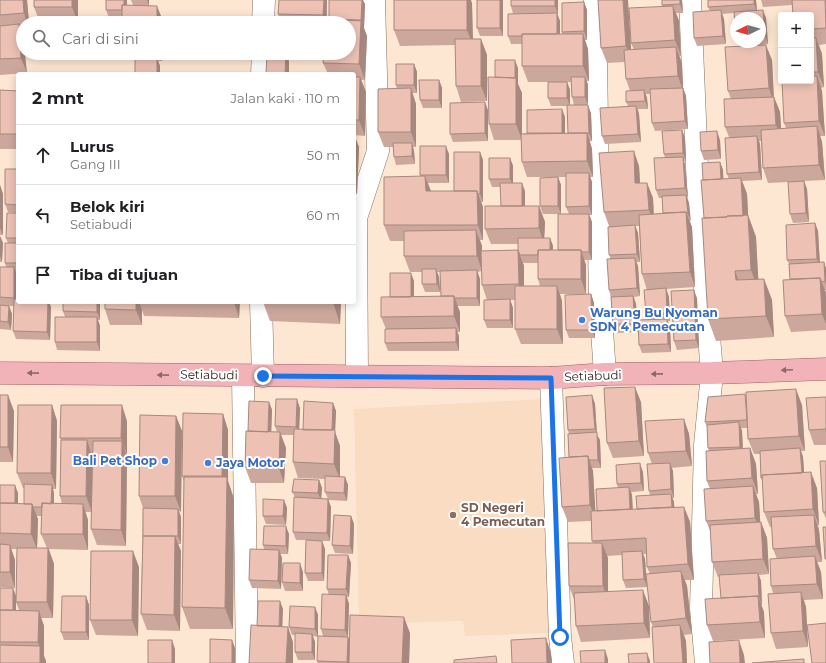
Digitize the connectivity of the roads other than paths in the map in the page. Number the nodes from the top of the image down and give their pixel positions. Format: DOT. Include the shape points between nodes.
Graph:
graph roads {
  1 [pos="264,0"];
  2 [pos="374,0"];
  3 [pos="595,0"];
  4 [pos="690,0"];
  5 [pos="263,16"];
  6 [pos="263,60"];
  7 [pos="262,72"];
  8 [pos="261,304"];
  9 [pos="826,369"];
  10 [pos="0,373"];
  11 [pos="712,373"];
  12 [pos="605,374"];
  13 [pos="357,375"];
  14 [pos="253,376"];
  15 [pos="551,378"];
  16 [pos="247,663"];
  17 [pos="563,663"];
  18 [pos="706,663"];
  1 -- 5 [label="street"];
  2 -- 13 [label="street" via="378,151 356,218"];
  3 -- 12 [label="street" via="600,302"];
  4 -- 11 [label="street" via="699,214"];
  6 -- 7 [label="street"];
  8 -- 14 [label="street"];
  9 -- 11 [label="main road, Setiabudi, one-way"];
  14 -- 10 [label="main road, Setiabudi, one-way"];
  11 -- 12 [label="main road, Setiabudi, one-way"];
  11 -- 18 [label="street" via="705,445 701,609"];
  12 -- 15 [label="main road, Setiabudi"];
  13 -- 14 [label="main road, Setiabudi"];
  13 -- 15 [label="main road, Setiabudi"];
  14 -- 16 [label="street"];
  15 -- 17 [label="street"];
}
